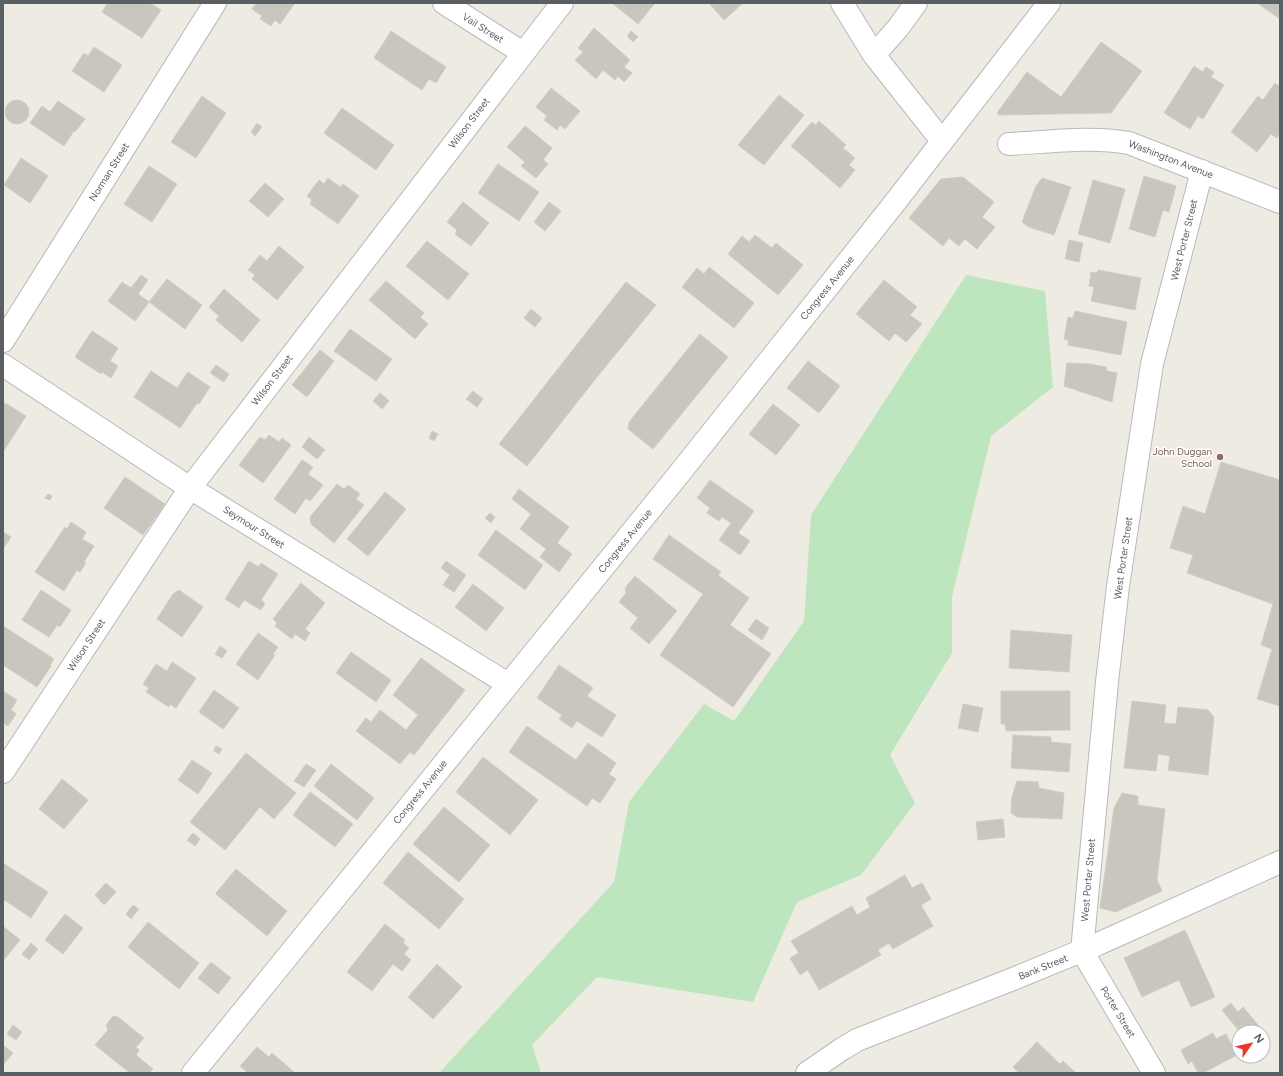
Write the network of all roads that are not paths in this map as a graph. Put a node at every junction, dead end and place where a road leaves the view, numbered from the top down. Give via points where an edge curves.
1 (215, 3) edge
2 (444, 3) edge
3 (562, 3) edge
4 (842, 3) edge
5 (916, 3) edge
6 (1049, 3) edge
7 (523, 53) junction
8 (874, 55) junction
9 (942, 141) junction
10 (1009, 144) dead end
11 (1202, 171) junction
12 (1275, 194) edge
13 (3, 341) edge
14 (3, 365) edge
15 (190, 488) junction
16 (508, 684) junction
17 (3, 772) edge
18 (1280, 862) edge
19 (1082, 951) junction
20 (193, 1073) edge
21 (807, 1073) edge
22 (1154, 1073) edge

1 - 13 street, Norman Street
2 - 7 street, Vail Street
3 - 7 street, Wilson Street
4 - 8 street
5 - 8 street
6 - 9 street, Congress Avenue
7 - 15 street, Wilson Street
8 - 9 street
9 - 16 street, Congress Avenue via 684,468
10 - 11 street, Washington Avenue via 1113,140 1141,147
11 - 12 street, Washington Avenue
11 - 19 street, West Porter Street via 1152,364 1118,586
14 - 15 street, Seymour Street
15 - 16 street, Seymour Street
15 - 17 street, Wilson Street
16 - 20 street, Congress Avenue
18 - 19 street, Bank Street
19 - 21 street, Bank Street via 857,1040
19 - 22 street, Porter Street

